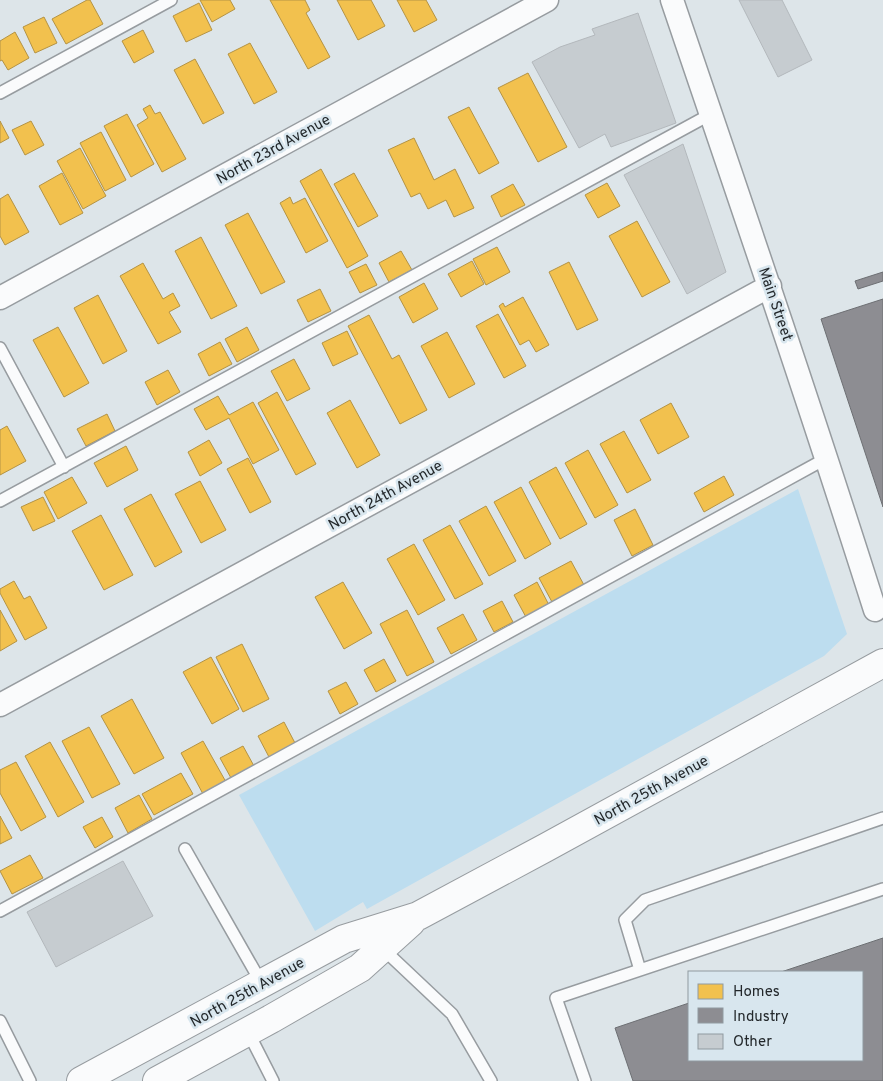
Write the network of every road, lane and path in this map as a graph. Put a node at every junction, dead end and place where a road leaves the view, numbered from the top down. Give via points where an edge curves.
1 (171, 0) edge
2 (547, 0) edge
3 (672, 0) edge
4 (0, 93) edge
5 (711, 114) junction
6 (770, 286) junction
7 (0, 298) edge
8 (0, 348) edge
9 (827, 458) junction
10 (64, 467) junction
11 (0, 501) edge
12 (874, 610) dead end
13 (883, 663) edge
14 (0, 705) edge
15 (883, 818) edge
16 (185, 849) dead end
17 (883, 889) edge
18 (0, 911) edge
19 (418, 916) junction
20 (382, 948) junction
21 (640, 970) junction
22 (262, 984) junction
23 (0, 1021) edge
24 (248, 1032) junction
25 (30, 1081) edge
26 (81, 1081) edge
27 (157, 1081) edge
28 (273, 1081) edge
29 (491, 1081) edge
30 (585, 1081) edge

1 - 4 lane
2 - 7 street, North 23rd Avenue
3 - 5 street, Main Street
5 - 6 street, Main Street
5 - 10 lane
6 - 9 street, Main Street
6 - 14 street, North 24th Avenue
8 - 10 lane
9 - 12 street, Main Street
9 - 18 lane
10 - 11 lane
13 - 19 main road, North 25th Avenue
15 - 21 lane via 645,900 625,920
16 - 22 lane
17 - 21 lane
19 - 20 main road, North 25th Avenue
19 - 22 main road, North 25th Avenue via 344,939
20 - 24 main road, North 25th Avenue via 360,968
20 - 29 lane via 452,1014
21 - 30 lane via 556,998
22 - 26 main road, North 25th Avenue
23 - 25 lane
24 - 27 main road, North 25th Avenue
24 - 28 lane

